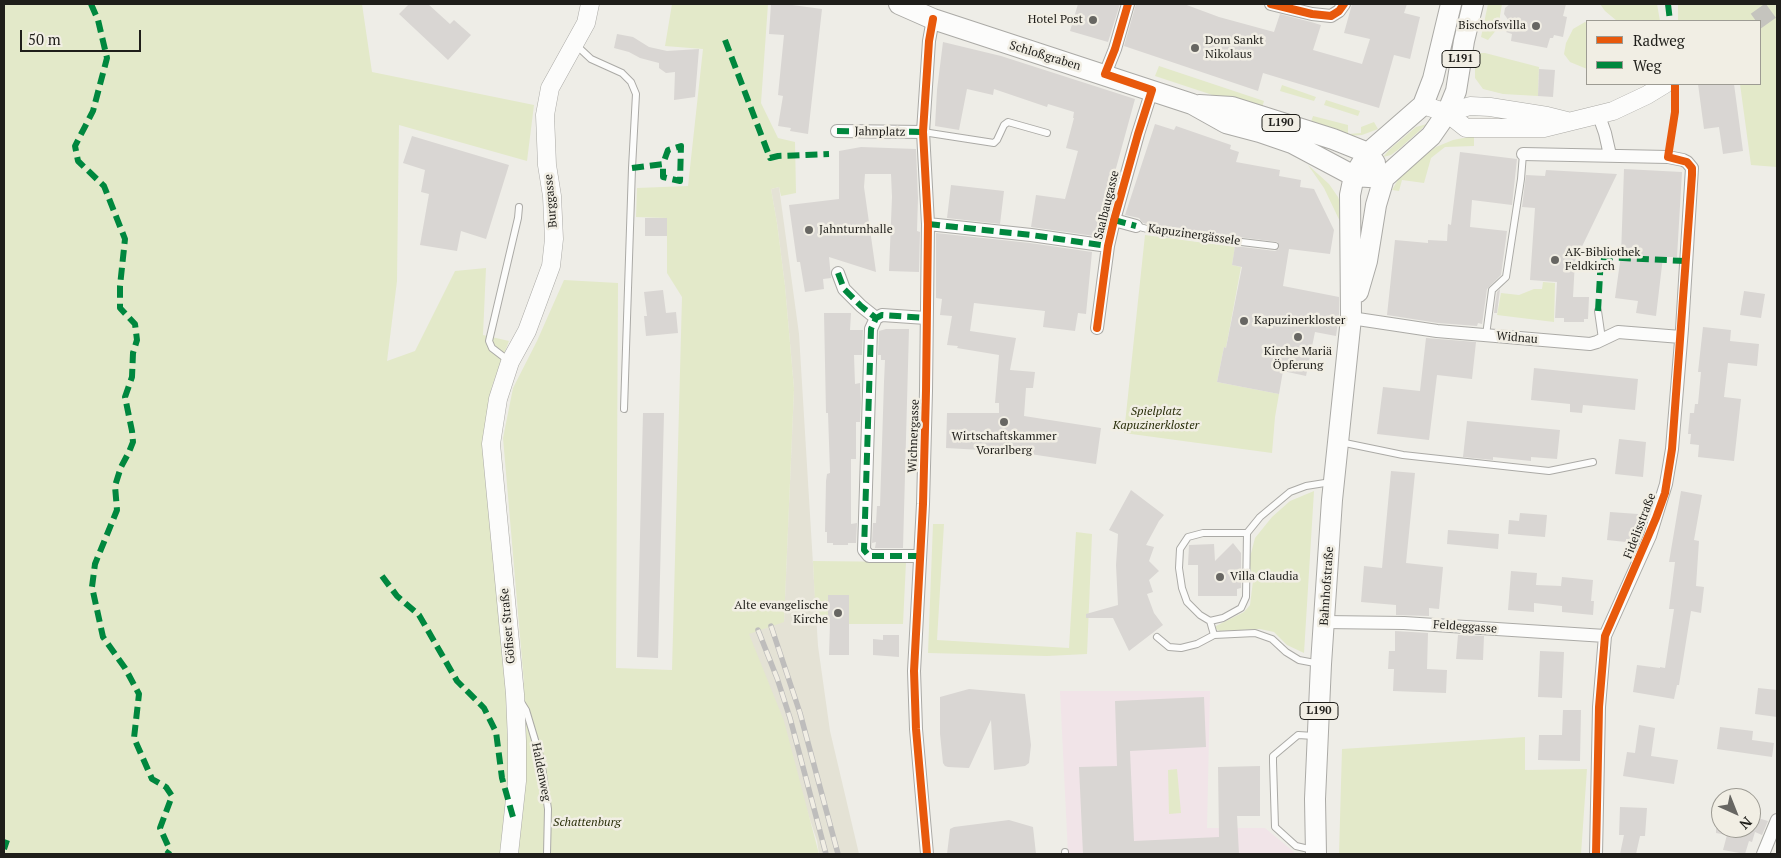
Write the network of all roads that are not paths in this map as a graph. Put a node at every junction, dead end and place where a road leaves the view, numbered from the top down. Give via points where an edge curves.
1 (590, 4) edge
2 (899, 4) edge
3 (1128, 4) edge
4 (1271, 4) edge
5 (1344, 4) edge
6 (1451, 4) edge
7 (1473, 4) edge
8 (933, 19) junction
9 (575, 44) junction
10 (1106, 74) junction
11 (1664, 85) edge
12 (1152, 90) junction
13 (1192, 104) junction
14 (1423, 105) junction
15 (1447, 114) junction
16 (1599, 116) junction
17 (837, 132) dead end
18 (923, 132) junction
19 (1048, 133) dead end
20 (1368, 152) junction
21 (1523, 154) joint
22 (1610, 155) junction
23 (1354, 176) junction
24 (1384, 178) junction
25 (519, 207) dead end
26 (1114, 220) junction
27 (928, 224) junction
28 (1136, 226) joint
29 (1108, 246) junction
30 (1275, 246) dead end
31 (838, 273) dead end
32 (1598, 311) dead end
33 (876, 318) junction
34 (926, 318) junction
35 (1351, 318) junction
36 (1097, 328) dead end
37 (1486, 335) junction
38 (1681, 337) junction
39 (1602, 339) junction
40 (510, 362) junction
41 (498, 399) joint
42 (624, 408) dead end
43 (1338, 442) junction
44 (1592, 462) dead end
45 (1334, 481) junction
46 (1247, 533) junction
47 (920, 556) junction
48 (1210, 621) junction
49 (1324, 622) junction
50 (1214, 635) junction
51 (1605, 636) junction
52 (1157, 637) dead end
53 (1321, 664) junction
54 (515, 694) junction
55 (1318, 736) junction
56 (1777, 820) edge
57 (1316, 852) edge
58 (510, 854) edge
59 (548, 854) edge
60 (927, 854) edge
61 (1596, 854) edge
62 (1762, 854) edge

1 - 9 main road, Burggasse via 586,23
2 - 8 main road, Schloßgraben / L190
3 - 10 street
4 - 5 street via 1331,16
6 - 14 main road, L191 via 1433,79
7 - 15 main road, L191 via 1456,91
8 - 10 main road, Schloßgraben / L190
8 - 18 street, Wichnergasse
9 - 40 main road, Burggasse via 550,88 544,114 554,239 551,266 527,331
9 - 42 lane via 591,59 622,73 636,94
10 - 12 main road, Schloßgraben / L190
11 - 16 main road via 1647,96
12 - 13 main road, Schloßgraben / L190
12 - 26 street, Saalbaugasse
13 - 20 main road, Schloßgraben / L190 via 1232,106
13 - 23 main road, Schloßgraben / L190 via 1226,123 1292,143
14 - 15 main road
14 - 20 main road, L191
15 - 16 main road via 1466,128 1477,129 1544,128
15 - 24 main road, L191 via 1431,136
16 - 22 street
17 - 18 street, Jahnplatz
18 - 19 lane via 994,143 1008,122
18 - 27 street, Wichnergasse
20 - 23 main road, L191
20 - 24 main road
21 - 22 street
21 - 37 lane via 1506,277 1492,290
22 - 38 street, Fidelisstraße via 1668,157 1683,160 1692,168
23 - 24 main road, Schloßgraben / L190
23 - 35 main road, Bahnhofstraße / L190 via 1350,195
24 - 35 main road, Bahnhofstraße / L190
25 - 40 lane via 489,342
26 - 28 street, Kapuzinergässele
26 - 29 street, Saalbaugasse
27 - 29 street, Saalbaugasse
27 - 34 street, Wichnergasse
28 - 30 lane, Kapuzinergässele via 1158,232
29 - 36 street, Saalbaugasse
31 - 33 street via 844,289
32 - 39 lane
33 - 34 street
33 - 47 street via 871,329 864,550 869,556
34 - 47 street, Wichnergasse
35 - 37 street, Widnau
35 - 43 main road, Bahnhofstraße / L190
37 - 39 street, Widnau via 1590,344
38 - 39 street, Widnau via 1618,332
38 - 51 street, Fidelisstraße via 1666,484 1650,536
40 - 41 main road, Burggasse
41 - 54 main road, Göfiser Straße via 491,444
43 - 44 lane via 1403,455 1549,471
43 - 45 main road, Bahnhofstraße / L190
45 - 46 lane via 1290,492 1260,517
45 - 49 main road, Bahnhofstraße / L190
46 - 48 lane via 1246,598 1241,608
46 - 48 lane via 1203,533 1188,537 1180,549 1179,568 1187,602
47 - 60 street, Wichnergasse via 914,670
48 - 50 lane
49 - 51 street, Feldeggasse via 1404,623
49 - 53 main road, Bahnhofstraße / L190
50 - 52 lane via 1181,648 1169,647
50 - 53 lane via 1255,633 1272,639 1299,660
51 - 61 street, Fidelisstraße via 1599,708
53 - 55 main road, Bahnhofstraße / L190
54 - 58 main road, Göfiser Straße via 517,781
54 - 59 lane, Haldenweg via 526,710 541,760 548,808
55 - 57 main road, Bahnhofstraße / L190
55 - 57 lane via 1298,735 1273,756 1275,827 1296,846
56 - 62 street

